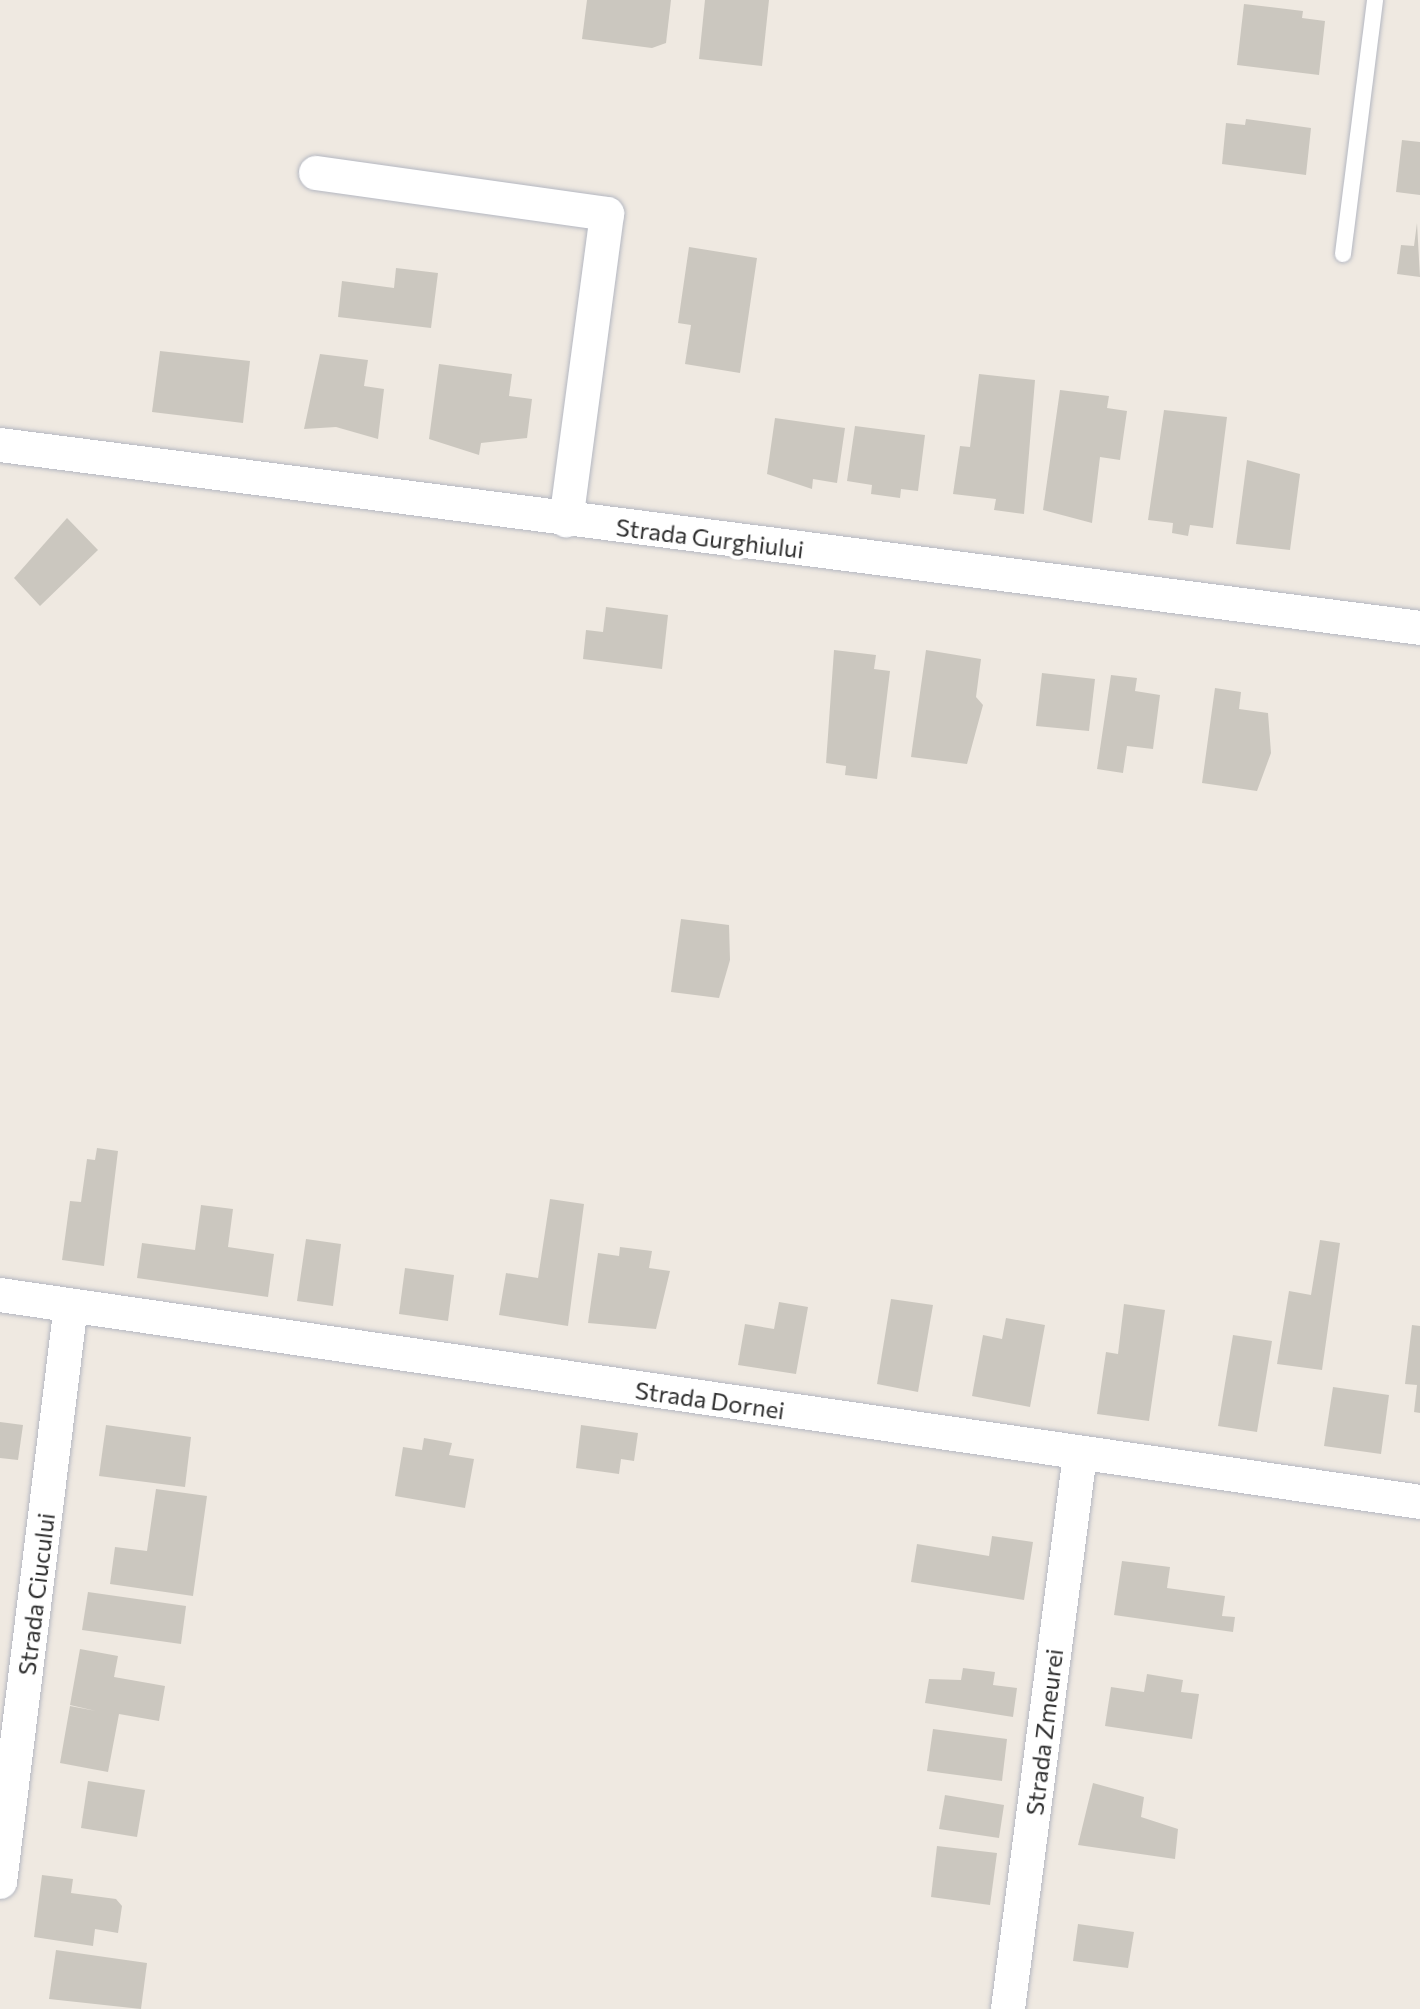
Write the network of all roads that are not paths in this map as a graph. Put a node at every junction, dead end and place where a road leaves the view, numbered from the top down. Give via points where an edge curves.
1 (1375, 0) edge
2 (316, 173) dead end
3 (1343, 254) dead end
4 (0, 445) edge
5 (566, 520) junction
6 (1420, 628) edge
7 (0, 1295) edge
8 (71, 1305) junction
9 (1080, 1455) junction
10 (1420, 1502) edge
11 (0, 1882) edge
12 (1008, 2009) edge

1 - 3 lane
2 - 5 street via 607,214
4 - 5 street, Strada Gurghiului
5 - 6 street, Strada Gurghiului
7 - 8 street, Strada Dornei
8 - 9 street, Strada Dornei
8 - 11 street, Strada Ciucului
9 - 10 street, Strada Dornei
9 - 12 street, Strada Zmeurei

